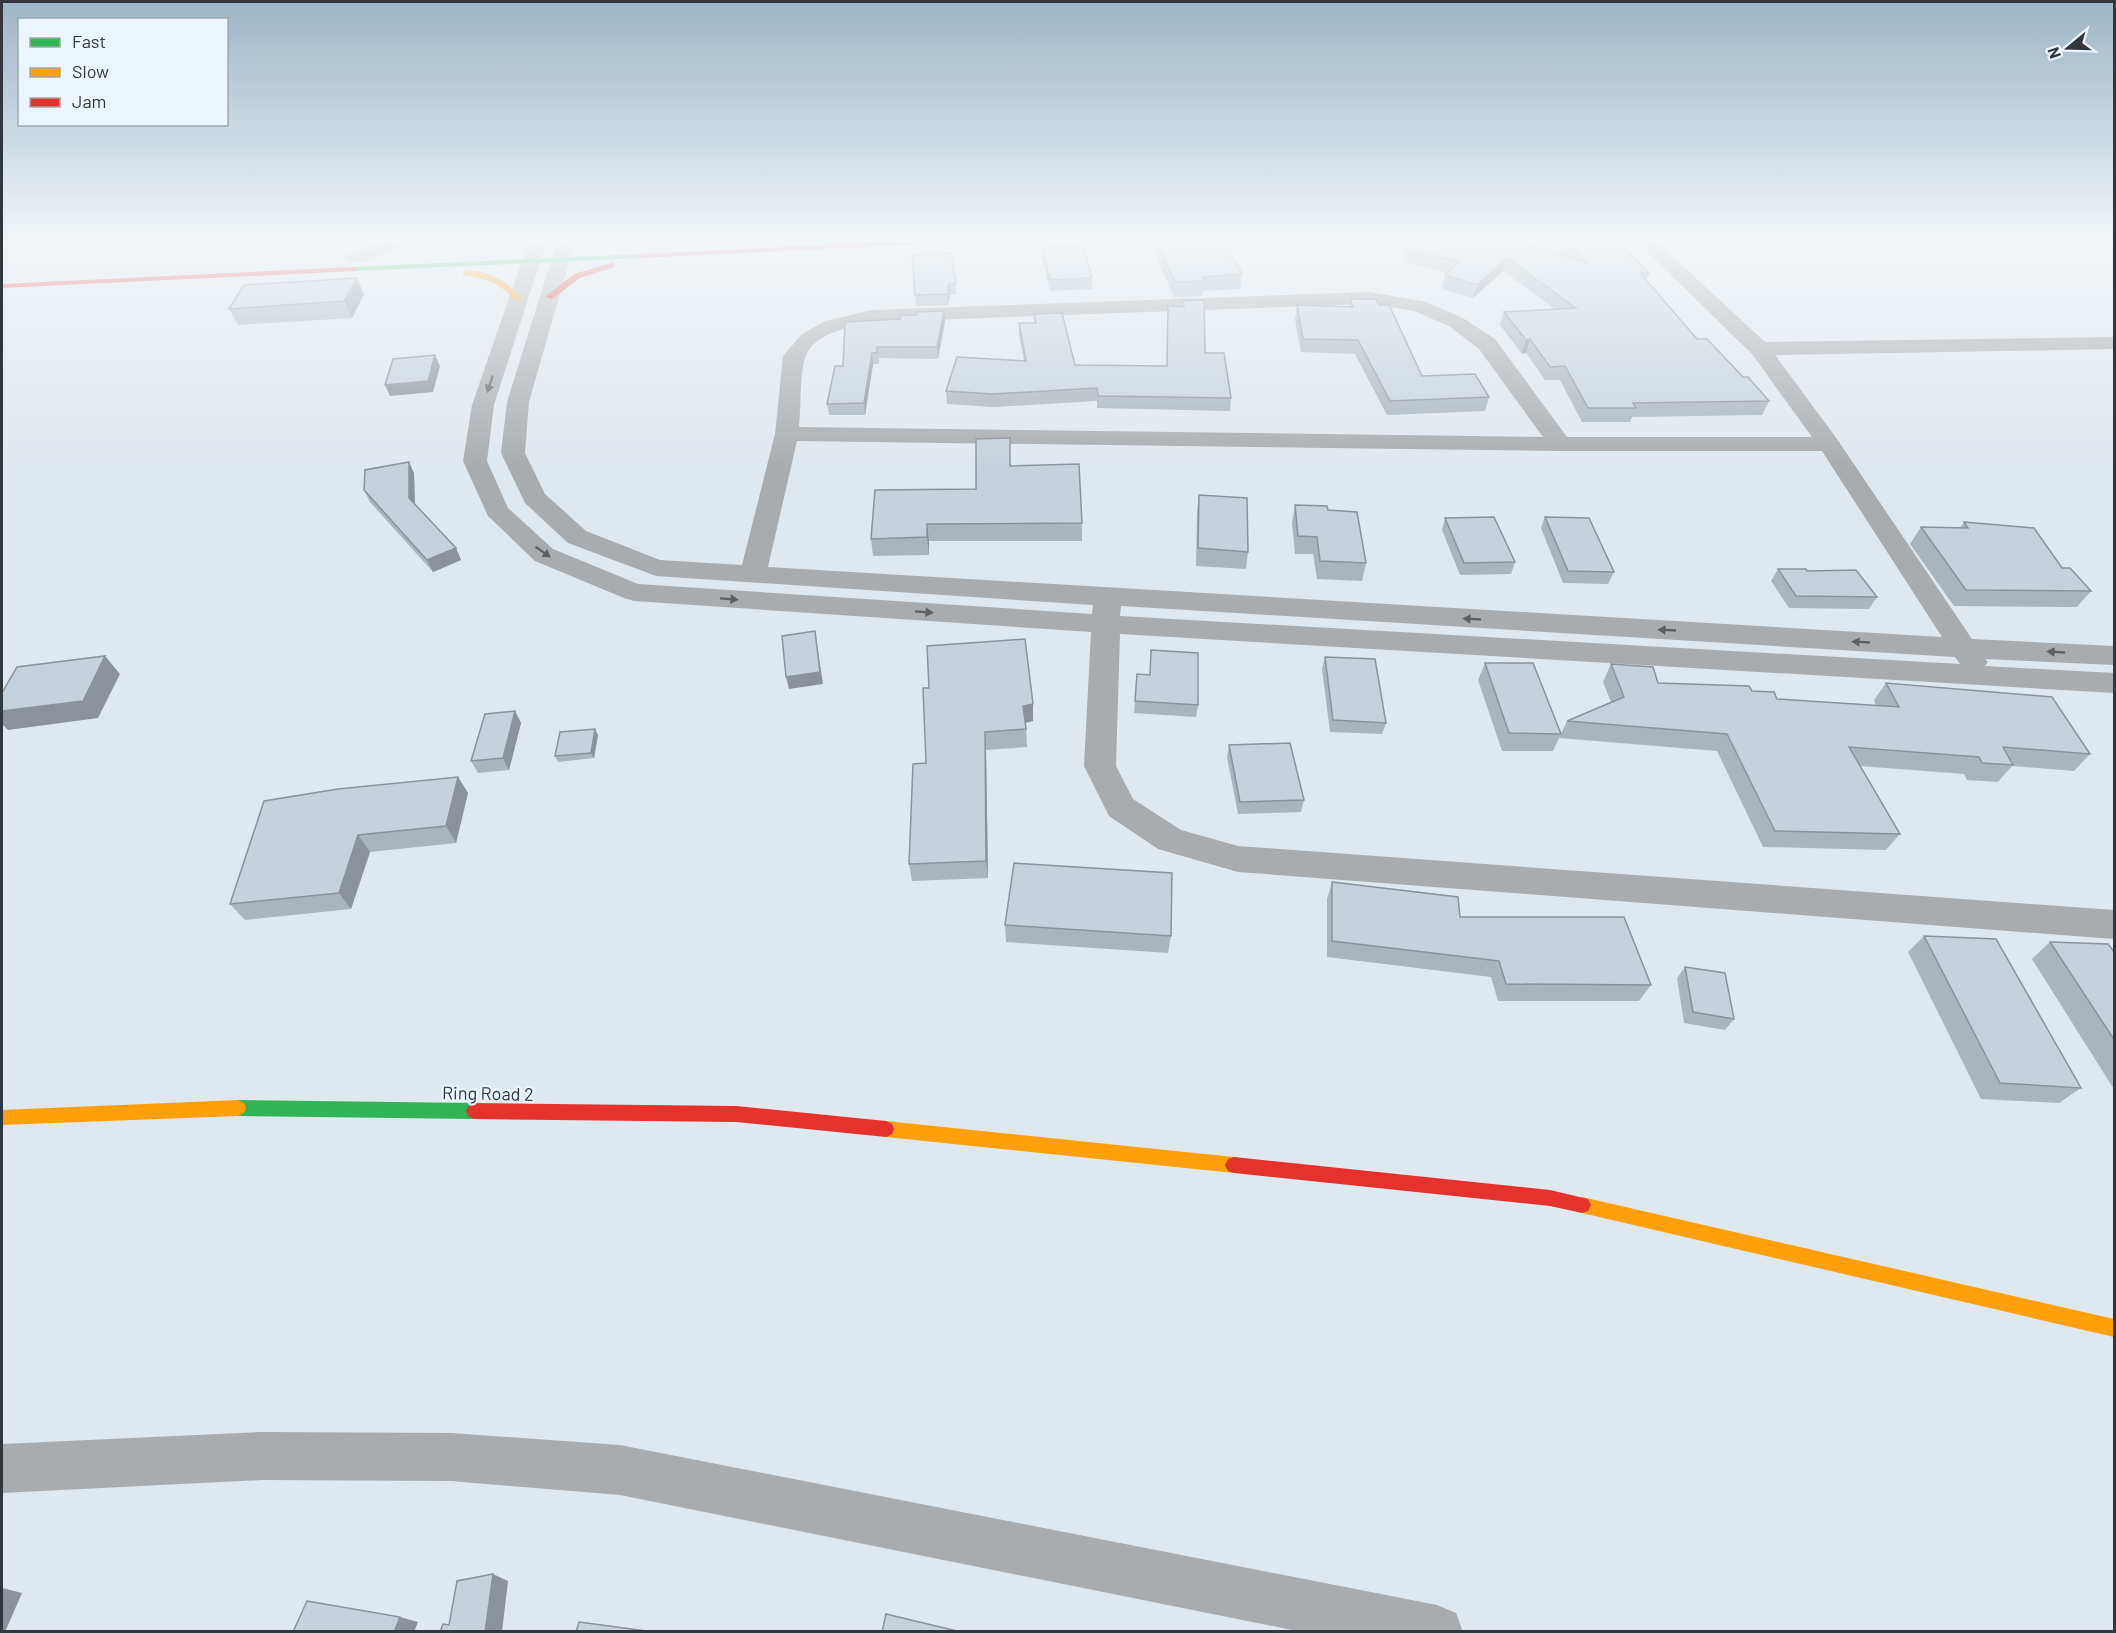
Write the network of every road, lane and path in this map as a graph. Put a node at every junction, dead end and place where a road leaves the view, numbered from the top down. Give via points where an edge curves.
1 (512, 316) edge
2 (543, 316) edge
3 (871, 316) edge
4 (1443, 316) edge
5 (1725, 316) edge
6 (2115, 343) edge
7 (1760, 349) junction
8 (787, 434) junction
9 (1560, 444) junction
10 (1829, 444) junction
11 (753, 575) junction
12 (1106, 610) junction
13 (1964, 648) junction
14 (2115, 655) edge
15 (1982, 676) junction
16 (2115, 683) edge
17 (2115, 925) edge
18 (2, 1118) edge
19 (2115, 1328) edge
20 (2, 1469) edge
21 (1437, 1632) edge

1 -> 12 street via 483,405 475,460 497,511 544,555 634,592
2 - 11 street via 518,402 513,453 534,498 577,537 656,568
3 - 8 street via 832,325 809,338 794,356
4 - 9 street via 1487,344
5 - 7 street
6 - 7 street
7 - 10 street
8 - 9 street
8 - 11 street
9 - 10 street
10 - 13 street
11 - 12 street
13 -> 12 street
12 - 15 street
12 - 17 street via 1100,766 1121,807 1170,840 1238,859
14 -> 13 street
13 - 15 street
15 - 16 street
18 - 19 street, Ring Road 2 via 216,1108 736,1114 1550,1198
20 - 21 street via 286,1456 451,1457 620,1470

